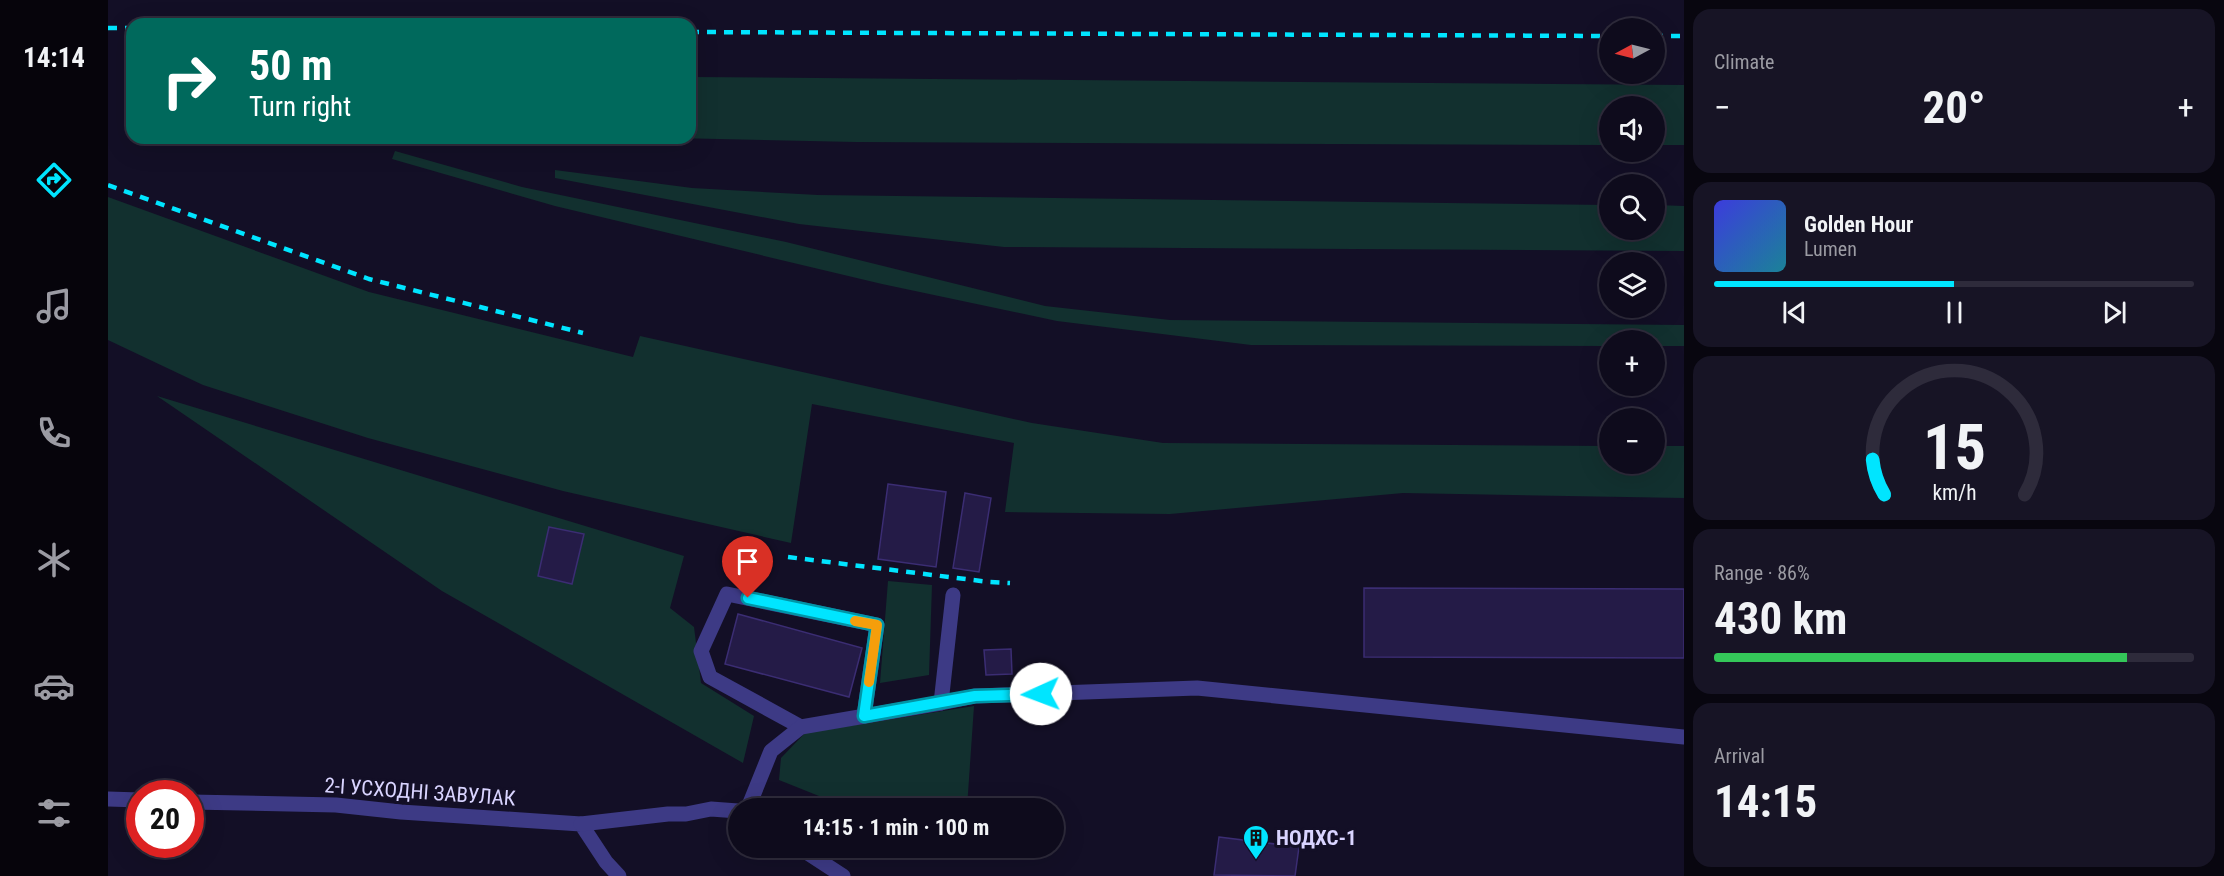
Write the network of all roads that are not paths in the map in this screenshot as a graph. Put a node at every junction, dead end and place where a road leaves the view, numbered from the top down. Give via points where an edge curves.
1 (953, 595) dead end
2 (941, 703) junction
3 (864, 716) junction
4 (801, 727) junction
5 (1684, 737) edge
6 (752, 798) edge
7 (108, 800) edge
8 (126, 800) edge
9 (204, 802) edge
10 (728, 810) edge
11 (581, 824) junction
12 (815, 858) edge
13 (619, 876) edge
14 (843, 876) edge

1 - 2 street
2 - 3 street
2 - 5 street via 975,696 1197,688
3 - 4 street
3 - 4 street via 877,625 727,594 701,651 710,677
4 - 6 street via 771,751
7 - 8 street
9 - 11 street, 2-І УСХОДНІ ЗАВУЛАК via 336,805
10 - 11 street, 2-І УСХОДНІ ЗАВУЛАК
11 - 13 street
12 - 14 street

